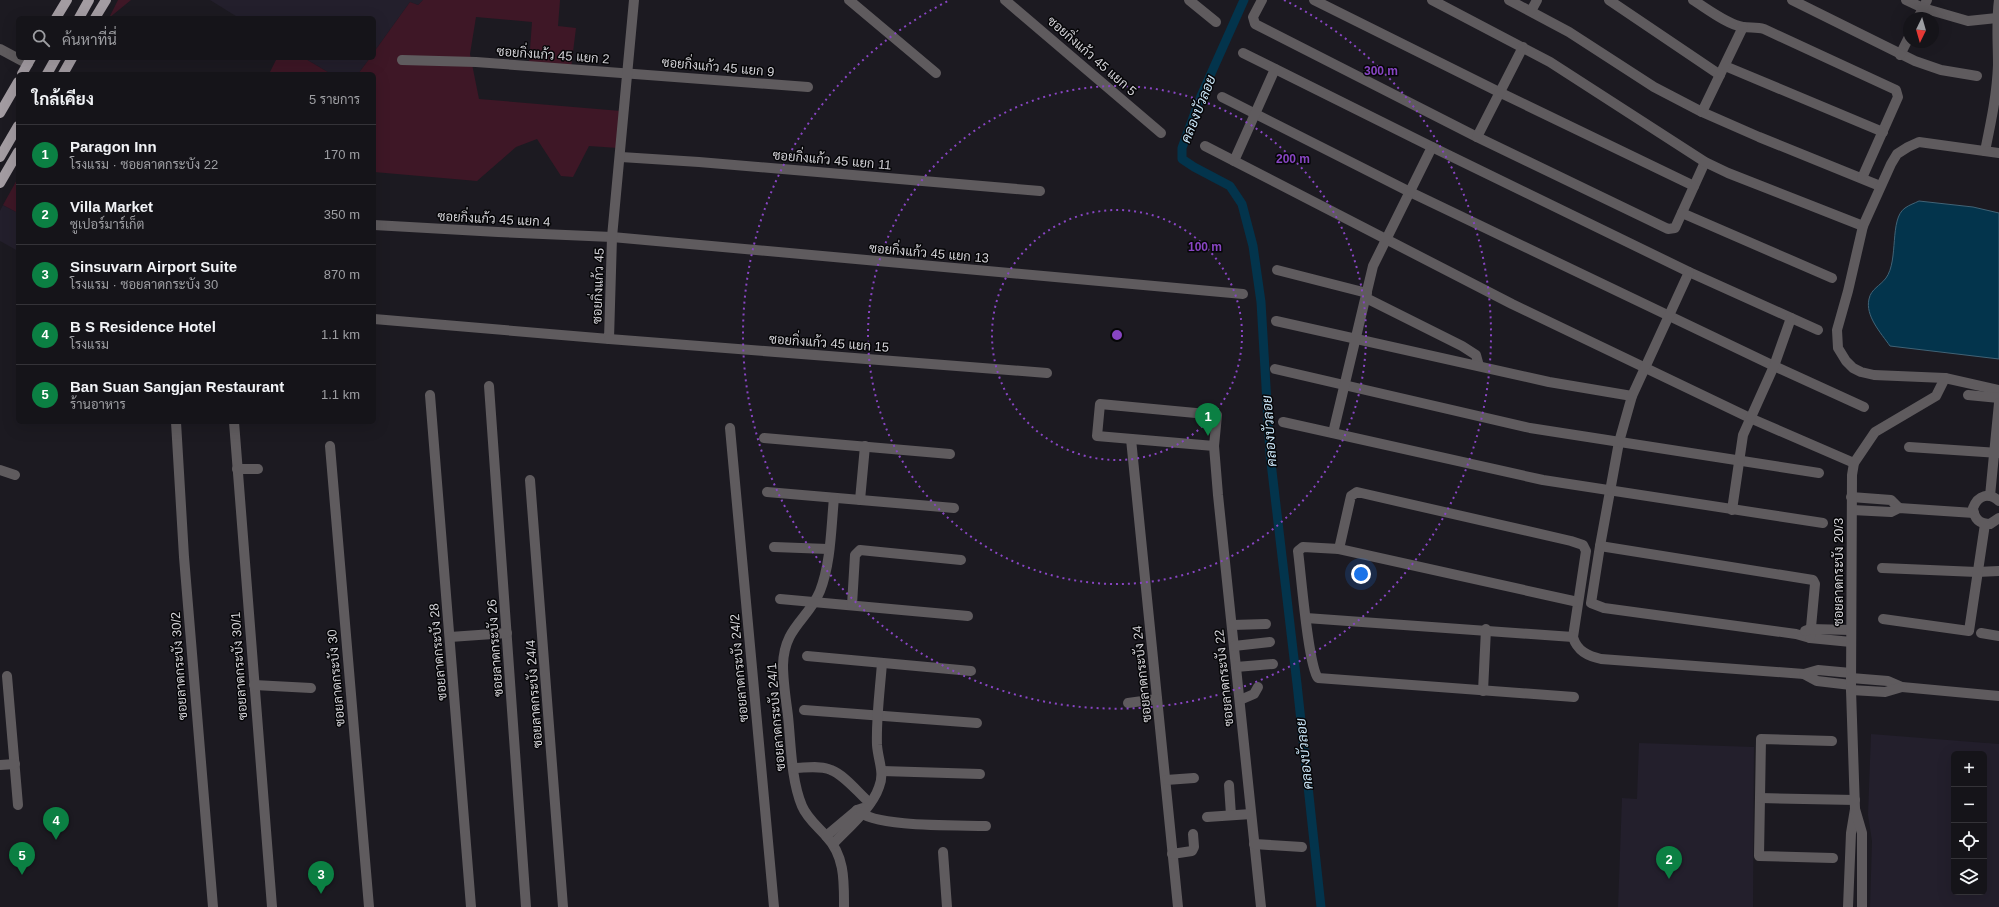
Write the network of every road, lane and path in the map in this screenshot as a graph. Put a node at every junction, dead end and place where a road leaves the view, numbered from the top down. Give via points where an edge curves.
1 (67, 0) edge
2 (89, 0) edge
3 (106, 0) edge
4 (634, 0) edge
5 (849, 0) edge
6 (1005, 0) edge
7 (1189, 0) edge
8 (1262, 0) edge
9 (1314, 0) edge
10 (1432, 0) edge
11 (1509, 0) edge
12 (1537, 0) edge
13 (1609, 0) edge
14 (1694, 0) edge
15 (1792, 0) edge
16 (1906, 0) edge
17 (1999, 0) edge
18 (1809, 4) edge
19 (1925, 4) edge
20 (1531, 11) junction
21 (57, 16) edge
22 (80, 16) edge
23 (96, 16) edge
24 (1997, 18) junction
25 (1216, 22) dead end
26 (1743, 27) junction
27 (1523, 47) junction
28 (1904, 48) edge
29 (0, 49) edge
30 (1244, 53) dead end
31 (16, 55) edge
32 (1900, 55) junction
33 (55, 60) edge
34 (71, 60) edge
35 (402, 60) dead end
36 (30, 61) edge
37 (1998, 64) edge
38 (1275, 69) junction
39 (1723, 70) junction
40 (23, 72) edge
41 (48, 72) edge
42 (64, 72) edge
43 (627, 73) junction
44 (936, 74) dead end
45 (1977, 76) dead end
46 (1998, 80) edge
47 (16, 85) edge
48 (808, 87) dead end
49 (1501, 93) junction
50 (1222, 97) dead end
51 (1702, 112) junction
52 (0, 113) edge
53 (1254, 114) junction
54 (16, 129) edge
55 (1883, 132) junction
56 (1161, 133) dead end
57 (1477, 137) junction
58 (1205, 146) dead end
59 (1432, 147) junction
60 (1985, 151) junction
61 (1999, 153) edge
62 (16, 155) edge
63 (0, 157) edge
64 (621, 157) junction
65 (1234, 161) junction
66 (1705, 162) junction
67 (1862, 178) junction
68 (0, 183) edge
69 (1694, 186) junction
70 (1880, 186) junction
71 (1040, 190) dead end
72 (1410, 192) junction
73 (1682, 213) junction
74 (376, 225) edge
75 (1863, 226) junction
76 (612, 237) junction
77 (1386, 240) junction
78 (1277, 270) dead end
79 (1689, 272) junction
80 (1832, 278) dead end
81 (1243, 294) dead end
82 (1366, 296) junction
83 (1668, 315) junction
84 (1791, 318) junction
85 (376, 319) edge
86 (1276, 321) dead end
87 (1818, 330) dead end
88 (609, 339) junction
89 (1356, 340) junction
90 (1479, 366) junction
91 (1774, 366) junction
92 (1644, 368) junction
93 (1275, 369) dead end
94 (1047, 373) dead end
95 (1945, 378) junction
96 (489, 386) dead end
97 (1345, 386) junction
98 (1999, 390) edge
99 (430, 395) dead end
100 (1968, 395) dead end
101 (1632, 396) junction
102 (1999, 398) edge
103 (1999, 403) edge
104 (1864, 407) dead end
105 (1750, 418) junction
106 (1283, 422) dead end
107 (176, 424) edge
108 (234, 424) edge
109 (730, 428) dead end
110 (1334, 433) junction
111 (764, 438) dead end
112 (1131, 439) junction
113 (1619, 442) junction
114 (330, 446) dead end
115 (865, 446) junction
116 (1214, 446) junction
117 (1909, 447) dead end
118 (1997, 453) edge
119 (950, 454) dead end
120 (1739, 462) junction
121 (1854, 463) junction
122 (237, 469) junction
123 (258, 469) dead end
124 (0, 470) edge
125 (1819, 474) dead end
126 (14, 475) dead end
127 (530, 480) dead end
128 (1610, 491) junction
129 (767, 492) dead end
130 (1990, 496) junction
131 (1851, 497) junction
132 (834, 498) junction
133 (860, 500) junction
134 (1999, 501) edge
135 (954, 508) dead end
136 (1899, 508) junction
137 (1732, 510) junction
138 (1852, 510) junction
139 (1974, 513) junction
140 (1999, 518) edge
141 (1823, 523) dead end
142 (1985, 524) junction
143 (1600, 546) junction
144 (774, 547) dead end
145 (828, 550) junction
146 (1339, 550) junction
147 (960, 560) dead end
148 (1882, 568) dead end
149 (1999, 571) edge
150 (1977, 572) junction
151 (780, 599) dead end
152 (814, 602) junction
153 (1578, 602) junction
154 (852, 606) junction
155 (968, 616) dead end
156 (1306, 618) junction
157 (1884, 619) dead end
158 (1266, 624) dead end
159 (1232, 625) junction
160 (1486, 629) junction
161 (1851, 630) junction
162 (507, 633) junction
163 (1980, 633) dead end
164 (1810, 634) junction
165 (1999, 636) edge
166 (450, 637) junction
167 (1573, 637) junction
168 (1270, 642) dead end
169 (1851, 642) junction
170 (1234, 646) junction
171 (807, 656) dead end
172 (882, 662) junction
173 (1273, 664) dead end
174 (1236, 667) junction
175 (971, 671) dead end
176 (7, 676) dead end
177 (1851, 681) junction
178 (254, 686) junction
179 (1258, 687) dead end
180 (311, 688) dead end
181 (4, 691) edge
182 (1483, 691) junction
183 (1999, 696) edge
184 (1574, 697) dead end
185 (1157, 699) junction
186 (1240, 700) junction
187 (1128, 703) dead end
188 (804, 710) dead end
189 (878, 716) junction
190 (977, 723) dead end
191 (1832, 741) dead end
192 (15, 764) junction
193 (0, 766) edge
194 (794, 768) junction
195 (882, 771) junction
196 (980, 774) dead end
197 (1194, 778) dead end
198 (1166, 780) junction
199 (1228, 785) dead end
200 (1760, 798) junction
201 (18, 805) dead end
202 (1855, 805) junction
203 (864, 809) junction
204 (1251, 814) junction
205 (1231, 815) junction
206 (1207, 817) dead end
207 (986, 826) dead end
208 (1193, 834) dead end
209 (826, 836) junction
210 (833, 844) junction
211 (1254, 844) junction
212 (1302, 847) dead end
213 (943, 852) dead end
214 (1172, 854) junction
215 (1833, 858) dead end
216 (1849, 876) junction
217 (1863, 877) junction
218 (213, 907) edge
219 (272, 907) edge
220 (369, 907) edge
221 (472, 907) edge
222 (526, 907) edge
223 (563, 907) edge
224 (774, 907) edge
225 (844, 907) edge
226 (947, 907) edge
227 (1178, 907) edge
228 (1261, 907) edge
229 (1848, 907) edge
230 (1862, 907) edge

1 - 21 main road
2 - 22 main road
3 - 23 main road
4 - 43 street, ซอยกิ่งแก้ว 45
5 - 44 street
6 - 56 street, ซอยกิ่งแก้ว 45 แยก 5
7 - 25 street
8 - 57 street via 1254,17 1255,24
9 - 49 street
10 - 27 street
11 - 20 street
12 - 20 street
13 - 39 street
14 - 26 street
15 - 18 street
16 - 19 street
17 - 24 street
18 - 32 street
19 - 24 street via 1968,22
20 - 51 street via 1654,87
24 - 37 street
26 - 39 street
26 - 55 street via 1755,26 1764,29 1894,88 1898,97
27 - 49 street
27 - 66 street via 1625,109
28 - 32 street
29 - 31 street
30 - 38 street
32 - 45 street via 1941,70
33 - 41 main road
34 - 42 main road
35 - 43 street, ซอยกิ่งแก้ว 45 แยก 2 via 476,62
36 - 40 main road
37 - 46 street
38 - 53 street
38 - 59 street
39 - 51 street
39 - 55 street
43 - 48 street, ซอยกิ่งแก้ว 45 แยก 9
43 - 64 street, ซอยกิ่งแก้ว 45
46 - 60 street
47 - 52 main road
49 - 57 street
49 - 69 street
50 - 53 street
51 - 67 street
53 - 65 street
53 - 72 street
54 - 63 main road
55 - 67 street
57 - 73 street via 1668,229 1675,228
58 - 65 street
59 - 72 street
59 - 79 street
60 - 61 street
60 - 70 street via 1919,142 1897,154
62 - 68 main road
64 - 71 street, ซอยกิ่งแก้ว 45 แยก 11
64 - 76 street, ซอยกิ่งแก้ว 45
65 - 77 street
66 - 69 street
66 - 75 street
67 - 70 street
69 - 73 street
70 - 75 street
72 - 77 street
72 - 83 street
73 - 80 street
74 - 76 street, ซอยกิ่งแก้ว 45 แยก 4
75 - 95 street via 1837,330 1836,342 1841,354 1852,368 1874,375
76 - 81 street, ซอยกิ่งแก้ว 45 แยก 13
76 - 88 street, ซอยกิ่งแก้ว 45
77 - 82 street via 1373,266
77 - 92 street
78 - 82 street
79 - 83 street
79 - 84 street
82 - 89 street
82 - 90 street via 1462,346 1476,355
83 - 91 street
83 - 92 street
84 - 87 street
84 - 91 street
85 - 88 street, ซอยกิ่งแก้ว 45
86 - 89 street
88 - 94 street, ซอยกิ่งแก้ว 45 แยก 15
89 - 90 street
89 - 97 street
90 - 101 street via 1570,386
91 - 104 street
91 - 105 street
92 - 101 street
92 - 105 street
93 - 97 street
95 - 98 street
95 - 121 street, ซอยลาดกระบัง 20/3 via 1936,396 1875,432
96 - 162 street, ซอยลาดกระบัง 26
97 - 110 street
97 - 113 street via 1530,428
99 - 166 street, ซอยลาดกระบัง 28
100 - 102 street
101 - 113 street
103 - 118 street
105 - 120 street via 1743,435
105 - 121 street
106 - 110 street
107 - 218 street, ซอยลาดกระบัง 30/2 via 184,557
108 - 122 street, ซอยลาดกระบัง 30/1
109 - 224 street, ซอยลาดกระบัง 24/2
110 - 128 street via 1543,480
111 - 115 street
112 - 116 street
112 - 116 street, ซอยลาดกระบัง 22 via 1098,436 1100,404 1217,415
112 - 185 street, ซอยลาดกระบัง 24
113 - 120 street
113 - 128 street
114 - 220 street, ซอยลาดกระบัง 30
115 - 119 street
115 - 133 street
116 - 159 street, ซอยลาดกระบัง 22
117 - 118 street
118 - 130 street
120 - 125 street
120 - 137 street
121 - 131 street, ซอยลาดกระบัง 20/3
122 - 123 street
122 - 178 street, ซอยลาดกระบัง 30/1
124 - 126 street
127 - 223 street, ซอยลาดกระบัง 24/4
128 - 137 street
128 - 143 street
129 - 132 street
130 - 134 street
130 - 139 street via 1979,498 1975,502
131 - 136 street via 1891,500
131 - 138 street, ซอยลาดกระบัง 20/3
132 - 133 street
132 - 145 street, ซอยลาดกระบัง 24/1
133 - 135 street
136 - 138 street via 1890,512
136 - 139 street
137 - 141 street
138 - 161 street, ซอยลาดกระบัง 20/3
139 - 142 street via 1978,520
140 - 142 street via 1994,523
142 - 150 street
143 - 164 street via 1813,580 1815,588
143 - 164 street via 1591,600 1595,606
144 - 145 street
145 - 152 street, ซอยลาดกระบัง 24/1 via 823,581
146 - 153 street
146 - 153 street via 1351,496 1357,492 1583,545 1586,551
146 - 156 street via 1303,547 1299,549
147 - 154 street via 860,550 855,555
148 - 150 street
149 - 150 street
150 - 157 street via 1969,631
151 - 152 street
152 - 154 street
152 - 194 street, ซอยลาดกระบัง 24/1 via 798,621 785,646 783,666
153 - 167 street
154 - 155 street
156 - 160 street
156 - 182 street via 1314,669 1318,678
158 - 159 street
159 - 170 street, ซอยลาดกระบัง 22
160 - 167 street
160 - 182 street
161 - 164 street
161 - 169 street, ซอยลาดกระบัง 20/3
162 - 166 street
162 - 222 street, ซอยลาดกระบัง 26
163 - 165 street
164 - 169 street
166 - 221 street, ซอยลาดกระบัง 28
167 - 177 street via 1579,649 1585,654 1601,659 1804,674 1818,670
168 - 170 street
169 - 177 street, ซอยลาดกระบัง 20/3
170 - 174 street, ซอยลาดกระบัง 22
171 - 172 street
172 - 175 street
172 - 189 street
173 - 174 street
174 - 186 street, ซอยลาดกระบัง 22
176 - 181 street
177 - 183 street via 1888,681 1902,687
177 - 202 street, ซอยลาดกระบัง 20/3
178 - 180 street
178 - 219 street, ซอยลาดกระบัง 30/1
179 - 186 street via 1252,696
181 - 192 street
182 - 184 street
185 - 187 street
185 - 198 street, ซอยลาดกระบัง 24
186 - 204 street, ซอยลาดกระบัง 22
188 - 189 street
189 - 190 street
189 - 195 street via 877,746
191 - 200 street via 1761,739
192 - 193 street
192 - 201 street
194 - 203 street via 831,770 844,779
194 - 209 street, ซอยลาดกระบัง 24/1 via 800,804
195 - 196 street
195 - 203 street via 879,788
197 - 198 street
198 - 214 street, ซอยลาดกระบัง 24
199 - 205 street
200 - 202 street
200 - 215 street via 1759,856
202 - 216 street, ซอยลาดกระบัง 20/3
202 - 217 street, ซอยลาดกระบัง 20/3 via 1862,833
203 - 207 street via 885,821
203 - 209 street
203 - 210 street
204 - 205 street
204 - 211 street, ซอยลาดกระบัง 22
205 - 206 street
208 - 214 street via 1192,851
209 - 210 street, ซอยลาดกระบัง 24/1
210 - 225 street, ซอยลาดกระบัง 24/1 via 842,864
211 - 212 street
211 - 228 street, ซอยลาดกระบัง 22
213 - 226 street
214 - 227 street, ซอยลาดกระบัง 24
216 - 217 street
216 - 229 street, ซอยลาดกระบัง 20/3
217 - 230 street, ซอยลาดกระบัง 20/3

